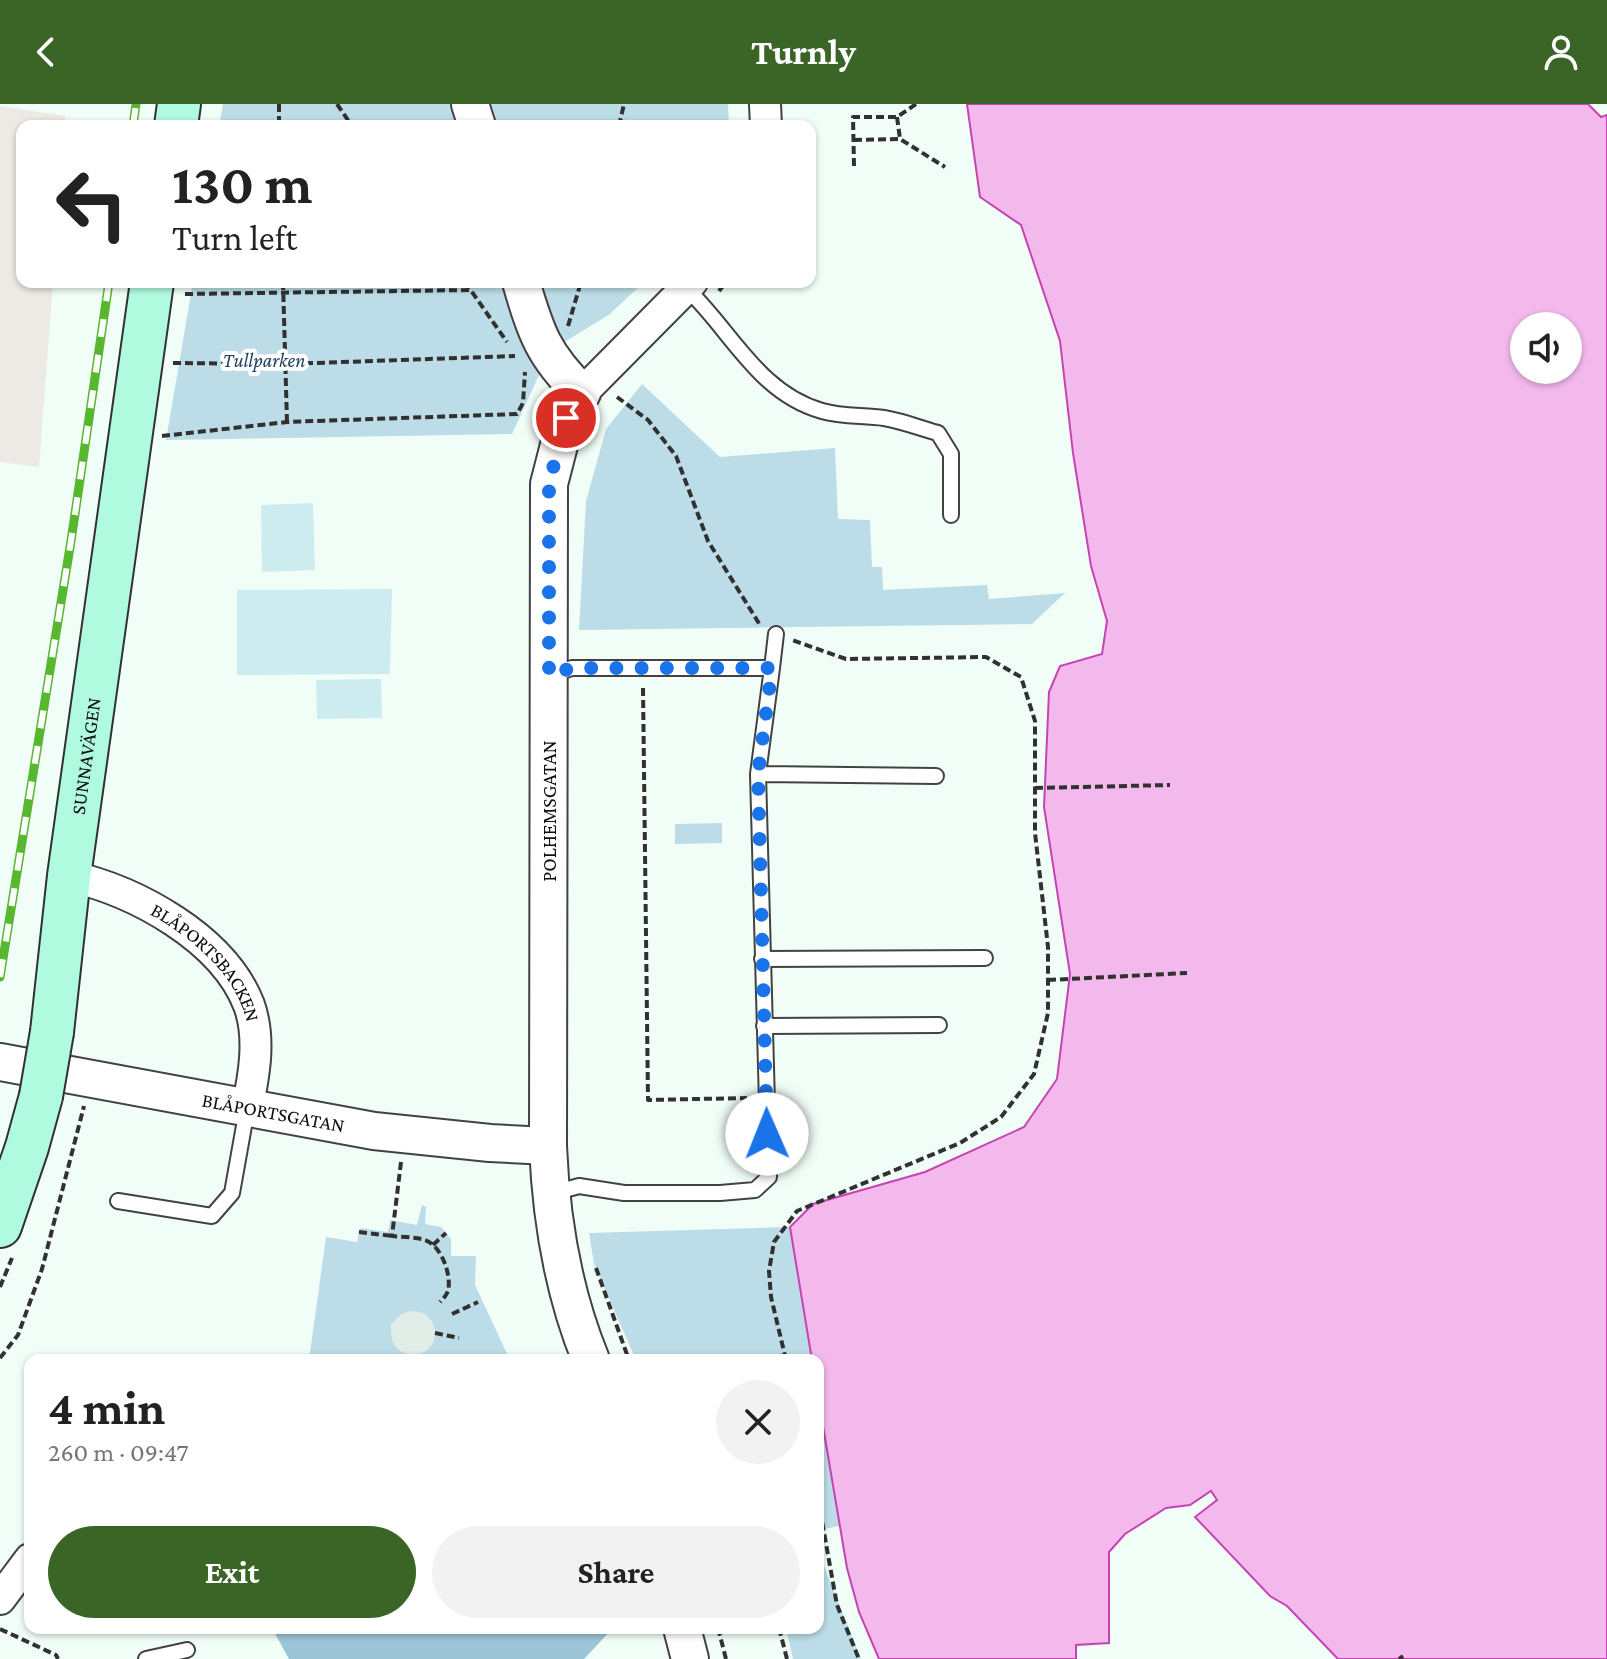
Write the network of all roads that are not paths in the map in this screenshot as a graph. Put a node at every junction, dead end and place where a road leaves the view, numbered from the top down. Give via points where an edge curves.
1 (168, 288) edge
2 (523, 288) edge
3 (694, 292) edge
4 (596, 399) junction
5 (951, 515) dead end
6 (770, 632) road end
7 (772, 668) junction
8 (549, 675) junction
9 (758, 774) junction
10 (936, 776) dead end
11 (69, 876) junction
12 (985, 958) dead end
13 (762, 959) junction
14 (939, 1025) dead end
15 (764, 1026) junction
16 (0, 1062) edge
17 (247, 1109) junction
18 (548, 1146) junction
19 (550, 1194) junction
20 (118, 1201) dead end
21 (0, 1226) edge
22 (589, 1354) edge
23 (24, 1567) edge
24 (0, 1599) edge
25 (684, 1634) edge
26 (187, 1650) dead end
27 (146, 1659) edge
28 (690, 1659) edge

1 - 11 main road, SUNNAVÄGEN
2 - 4 street via 535,331 558,369
3 - 4 street
3 - 5 lane via 748,362 805,404 938,433 951,454
4 - 8 street, POLHEMSGATAN via 566,418 549,484
6 - 7 lane
7 - 8 lane via 572,668
7 - 9 lane
8 - 18 street, POLHEMSGATAN
9 - 10 lane
9 - 13 lane
11 - 17 street, BLÅPORTSBACKEN via 102,884 161,914 209,946 234,976 249,1006 256,1038
11 - 21 main road, SUNNAVÄGEN, bridge via 41,1096
12 - 13 lane
13 - 15 lane
14 - 15 lane
15 - 19 lane via 769,1177 755,1190 624,1193 579,1186
16 - 17 street, BLÅPORTSGATAN
17 - 18 street, BLÅPORTSGATAN via 431,1138
17 - 20 lane via 232,1193 212,1216
18 - 19 street, POLHEMSGATAN
19 - 22 street, POLHEMSGATAN via 563,1267
23 - 24 street
25 - 28 street
26 - 27 lane

